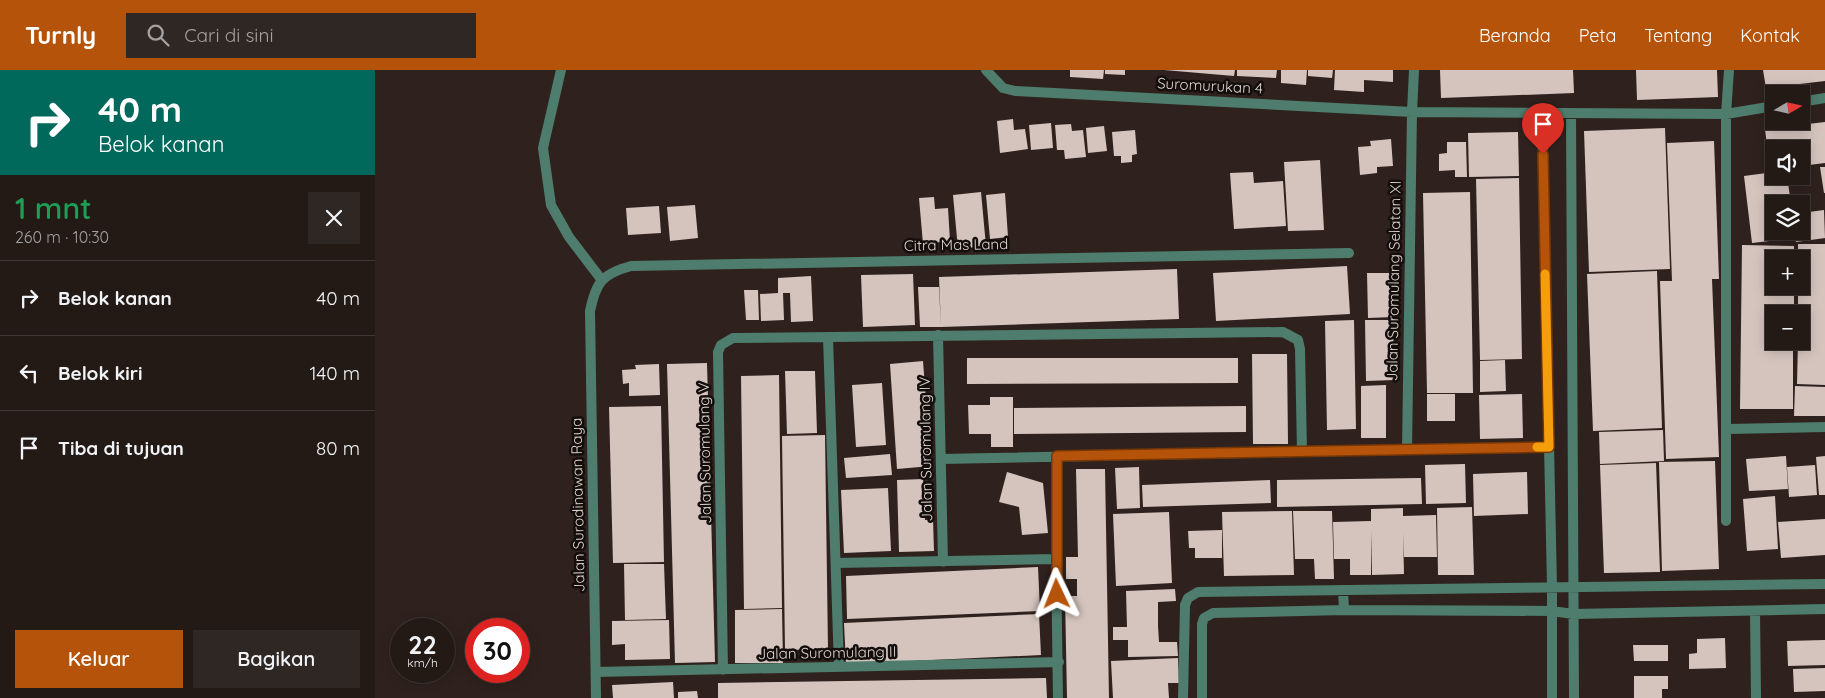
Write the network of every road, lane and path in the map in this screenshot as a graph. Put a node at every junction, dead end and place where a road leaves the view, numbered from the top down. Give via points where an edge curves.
1 (561, 70) edge
2 (986, 70) edge
3 (1414, 70) edge
4 (1729, 70) edge
5 (1825, 98) edge
6 (1810, 100) edge
7 (1765, 108) edge
8 (1411, 112) junction
9 (1542, 114) junction
10 (1571, 114) junction
11 (1726, 114) junction
12 (1349, 253) dead end
13 (601, 279) junction
14 (938, 335) junction
15 (829, 337) junction
16 (1825, 427) edge
17 (1727, 429) junction
18 (1549, 447) junction
19 (1407, 450) junction
20 (1301, 452) junction
21 (1057, 456) junction
22 (941, 459) junction
23 (1725, 521) dead end
24 (1056, 560) junction
25 (943, 562) junction
26 (836, 563) junction
27 (1825, 584) edge
28 (1552, 586) junction
29 (1574, 586) junction
30 (1343, 590) junction
31 (1825, 609) edge
32 (1344, 610) junction
33 (1755, 610) junction
34 (1552, 611) junction
35 (1573, 614) junction
36 (1059, 662) junction
37 (839, 667) junction
38 (723, 670) junction
39 (596, 672) junction
40 (596, 698) edge
41 (1059, 698) edge
42 (1183, 698) edge
43 (1202, 698) edge
44 (1552, 698) edge
45 (1573, 698) edge
46 (1756, 698) edge

1 - 13 street via 543,148 551,205 569,237
2 - 8 street, Suromurukan 4 via 1003,88 1015,91
3 - 8 street, Jalan Suromulang Selatan XI
4 - 11 street
5 - 6 street
7 - 11 street, Suromurukan 4
8 - 9 street, Suromurukan 4
8 - 19 street, Jalan Suromulang Selatan XI
9 - 10 street, Suromurukan 4
9 - 18 street
10 - 11 street, Suromurukan 4
10 - 29 street
11 - 17 street
12 - 13 street, Citra Mas Land via 631,266
13 - 39 street, Jalan Surodinawan Raya via 590,311
14 - 15 street, Jalan Suromulang V
14 - 20 street, Jalan Suromulang V via 1283,332 1298,340 1300,349
14 - 22 street, Jalan Suromulang IV
15 - 26 street
15 - 38 street, Jalan Suromulang V via 733,338 721,345 718,352
16 - 17 street
17 - 23 street
18 - 19 street
18 - 28 street
19 - 20 street
20 - 21 street
21 - 22 street
21 - 24 street
22 - 25 street, Jalan Suromulang IV
24 - 25 street
24 - 36 street
25 - 26 street
26 - 37 street
27 - 29 street
28 - 29 street
28 - 30 street
28 - 34 street
29 - 35 street
30 - 32 street
30 - 42 street via 1192,594 1185,605
31 - 33 street
32 - 34 street
32 - 43 street via 1208,614 1201,624
33 - 35 street
33 - 46 street
34 - 35 street
34 - 44 street
35 - 45 street
36 - 37 street, Jalan Suromulang II
36 - 41 street
37 - 38 street, Jalan Suromulang II
38 - 39 street, Jalan Suromulang II
39 - 40 street, Jalan Surodinawan Raya

